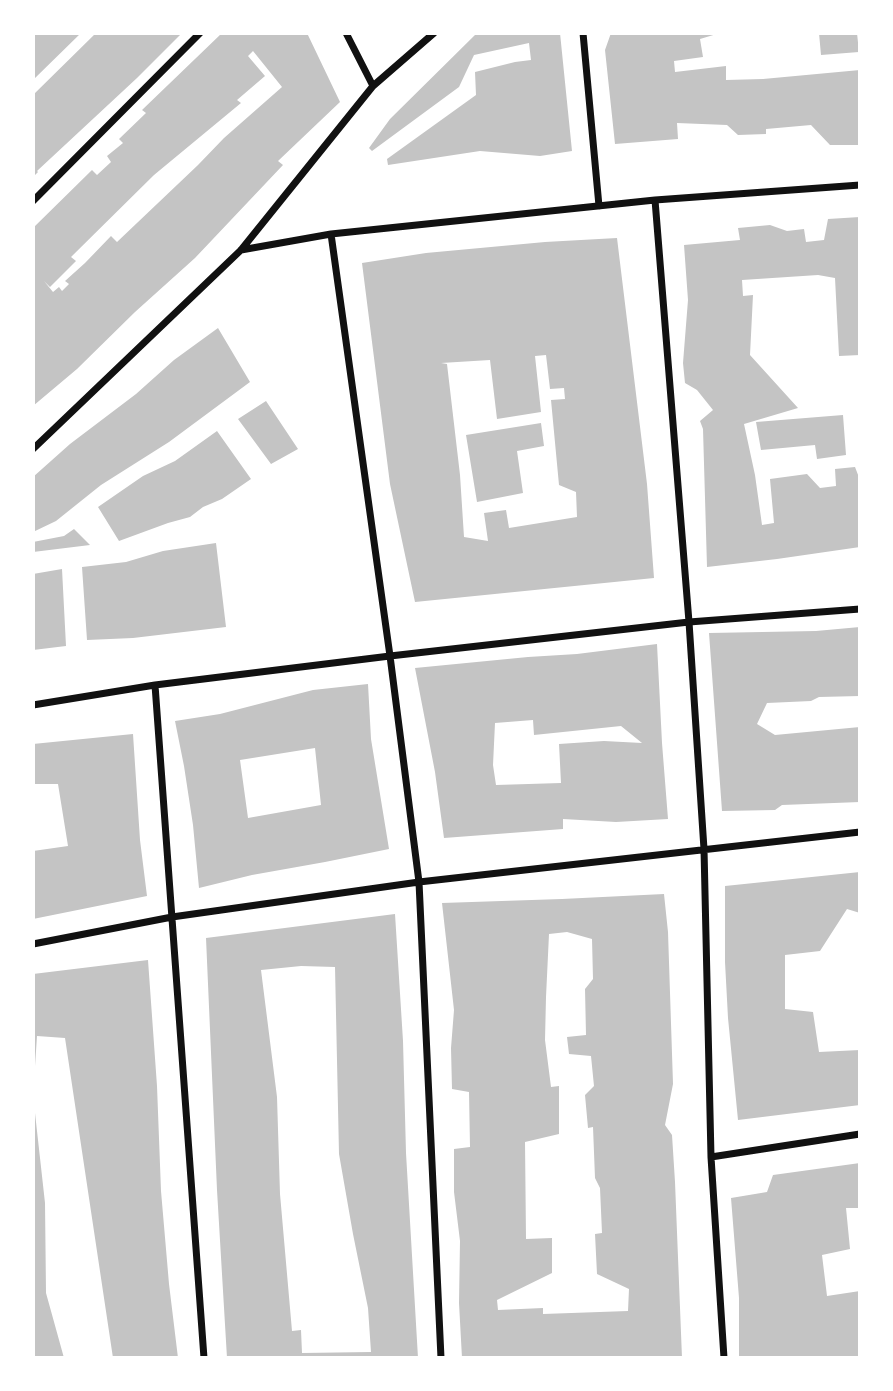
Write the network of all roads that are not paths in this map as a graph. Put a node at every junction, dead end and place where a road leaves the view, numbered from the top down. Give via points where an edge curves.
1 (200, 33) edge
2 (346, 33) edge
3 (434, 33) edge
4 (583, 33) edge
5 (373, 86) junction
6 (860, 185) edge
7 (654, 200) junction
8 (33, 201) edge
9 (599, 206) junction
10 (331, 234) junction
11 (241, 250) junction
12 (33, 449) edge
13 (860, 609) edge
14 (689, 622) junction
15 (390, 656) junction
16 (155, 685) junction
17 (33, 705) edge
18 (860, 832) edge
19 (704, 849) junction
20 (419, 882) junction
21 (172, 918) junction
22 (33, 944) edge
23 (860, 1134) edge
24 (711, 1157) junction
25 (204, 1358) edge
26 (441, 1358) edge
27 (724, 1358) edge

1 - 8 street
2 - 5 street
3 - 5 street
4 - 9 street
5 - 11 street
6 - 7 street
7 - 9 street
7 - 14 street
9 - 10 street
10 - 11 street
10 - 15 street
11 - 12 street
13 - 14 street
14 - 15 street
14 - 19 street
15 - 16 street
15 - 20 street
16 - 17 street
16 - 21 street
18 - 19 street
19 - 20 street
19 - 24 street
20 - 21 street
20 - 26 street
21 - 22 street
21 - 25 street
23 - 24 street
24 - 27 street

